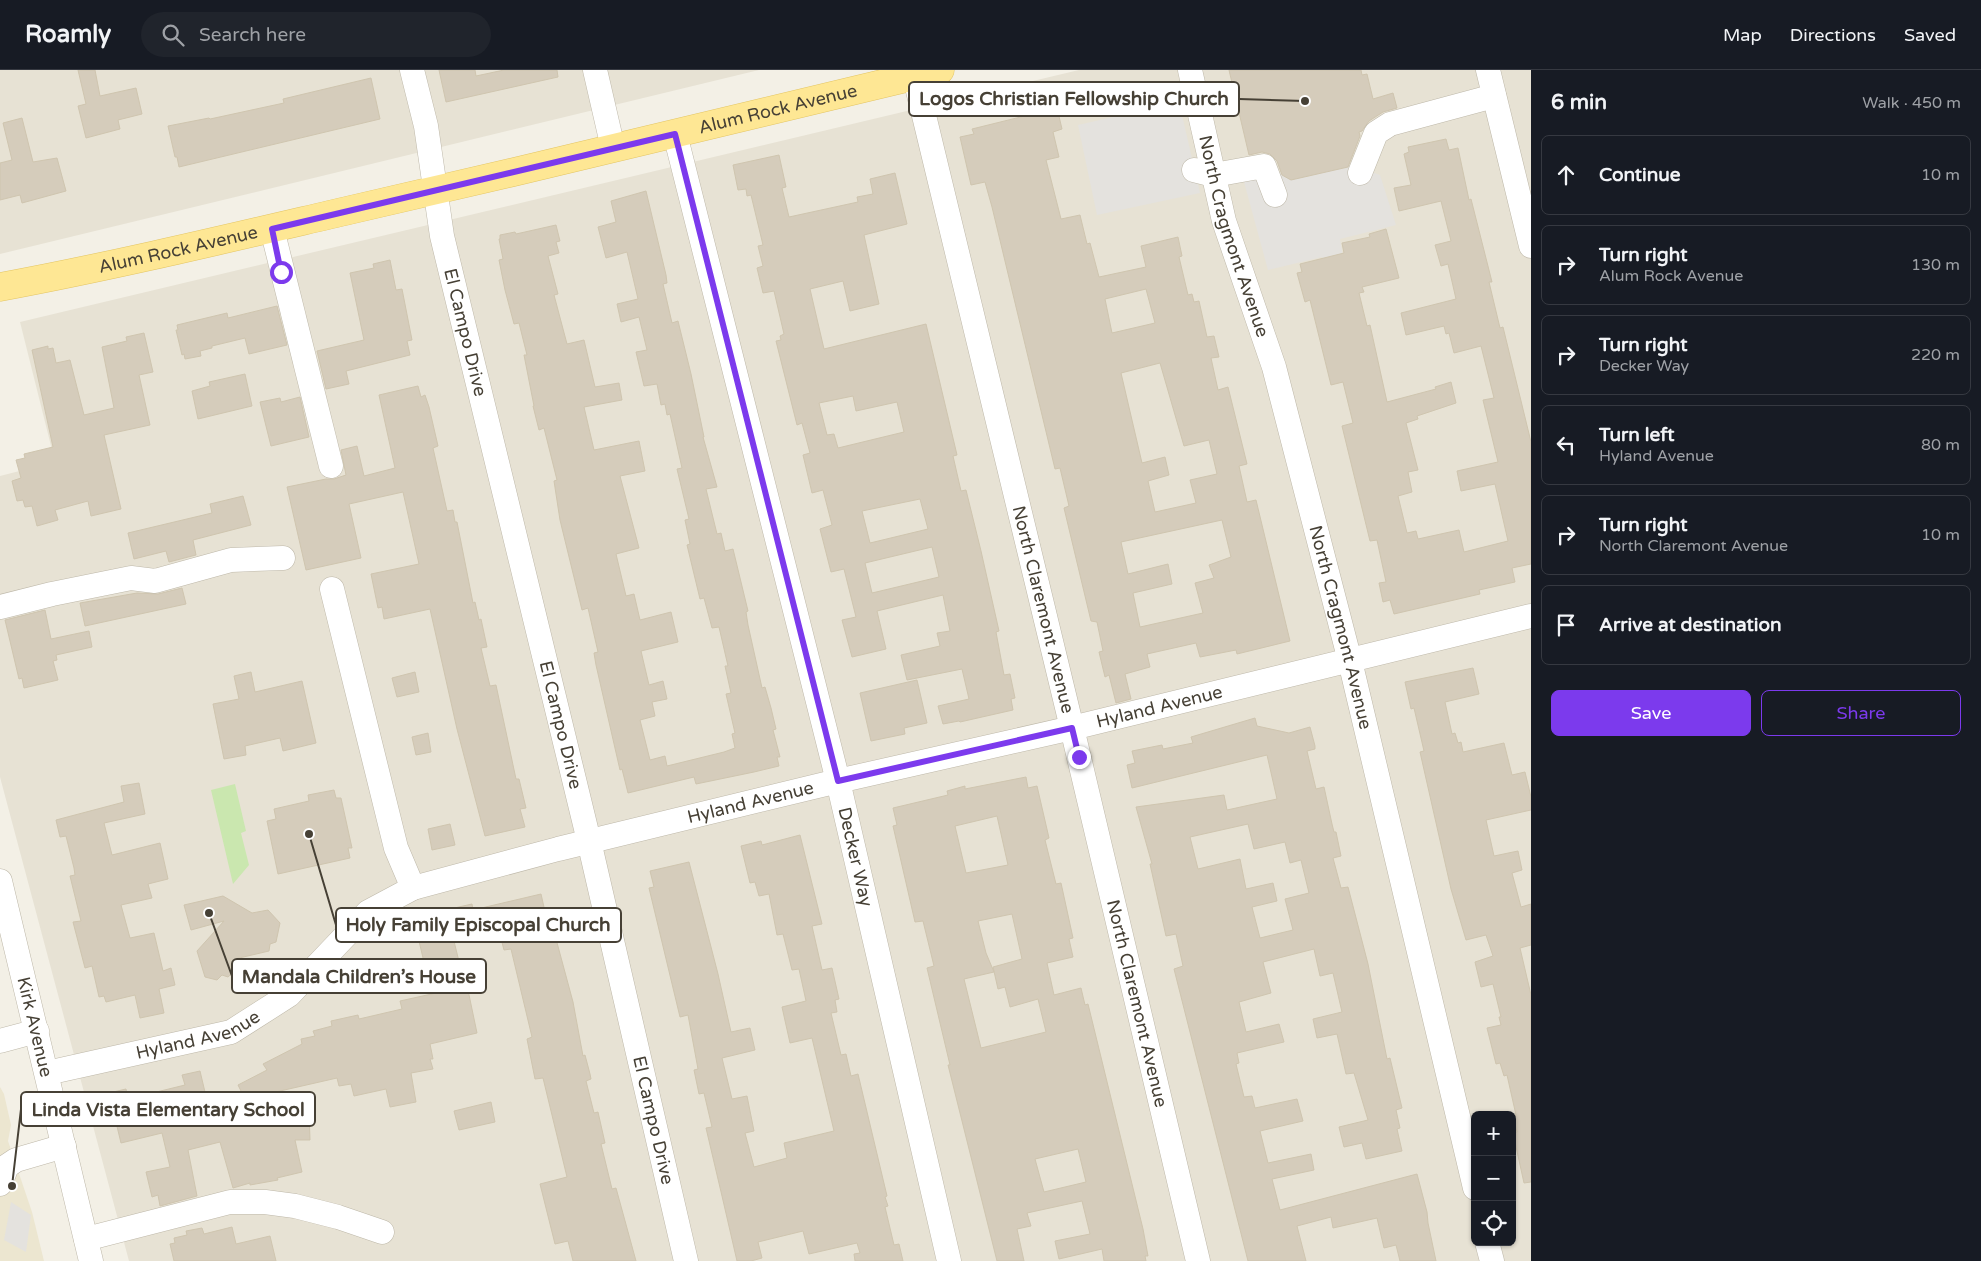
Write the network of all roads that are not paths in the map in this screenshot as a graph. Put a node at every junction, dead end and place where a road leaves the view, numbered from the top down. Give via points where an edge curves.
1 (412, 70) edge
2 (595, 70) edge
3 (1190, 70) edge
4 (1488, 70) edge
5 (923, 72) edge
6 (1494, 96) junction
7 (675, 134) junction
8 (613, 148) junction
9 (1204, 172) junction
10 (1360, 173) dead end
11 (435, 191) junction
12 (1275, 195) dead end
13 (272, 229) junction
14 (1531, 246) edge
15 (0, 287) edge
16 (331, 466) dead end
17 (283, 558) dead end
18 (332, 589) dead end
19 (0, 607) edge
20 (1531, 616) edge
21 (1350, 661) junction
22 (1072, 728) junction
23 (838, 781) junction
24 (589, 841) junction
25 (0, 881) edge
26 (413, 888) junction
27 (37, 1031) junction
28 (0, 1041) edge
29 (46, 1073) junction
30 (64, 1146) junction
31 (1471, 1171) edge
32 (0, 1184) edge
33 (382, 1232) dead end
34 (1489, 1246) edge
35 (89, 1250) edge
36 (686, 1261) edge
37 (949, 1261) edge
38 (1198, 1261) edge
39 (1492, 1261) edge

1 - 11 street, El Campo Drive via 426,126
2 - 8 street
3 - 9 street, North Cragmont Avenue
4 - 6 street
5 - 7 main road, Alum Rock Avenue
5 - 22 street, North Claremont Avenue
6 - 10 street via 1390,124 1376,134
6 - 14 street
7 - 8 main road, Alum Rock Avenue
7 - 23 street, Decker Way
8 - 11 main road, Alum Rock Avenue
9 - 12 street via 1264,166
9 - 21 street, North Cragmont Avenue via 1274,366
11 - 13 main road, Alum Rock Avenue
11 - 24 street, El Campo Drive via 444,245
13 - 15 main road, Alum Rock Avenue
13 - 16 street
17 - 19 street via 231,560 155,581 131,578
18 - 26 street via 396,848
20 - 21 street, Hyland Avenue
21 - 22 street, Hyland Avenue
21 - 31 street, North Cragmont Avenue
22 - 23 street, Hyland Avenue
22 - 38 street, North Claremont Avenue
23 - 24 street, Hyland Avenue
23 - 37 street, Decker Way
24 - 26 street, Hyland Avenue
24 - 36 street, El Campo Drive
25 - 27 street, Kirk Avenue
26 - 29 street, Hyland Avenue via 368,912 290,995 231,1032
27 - 28 street
27 - 29 street, Kirk Avenue
29 - 30 street, Kirk Avenue
30 - 32 street via 16,1160 7,1166
30 - 35 street, Kirk Avenue
33 - 35 street via 295,1206 230,1202
34 - 39 street

